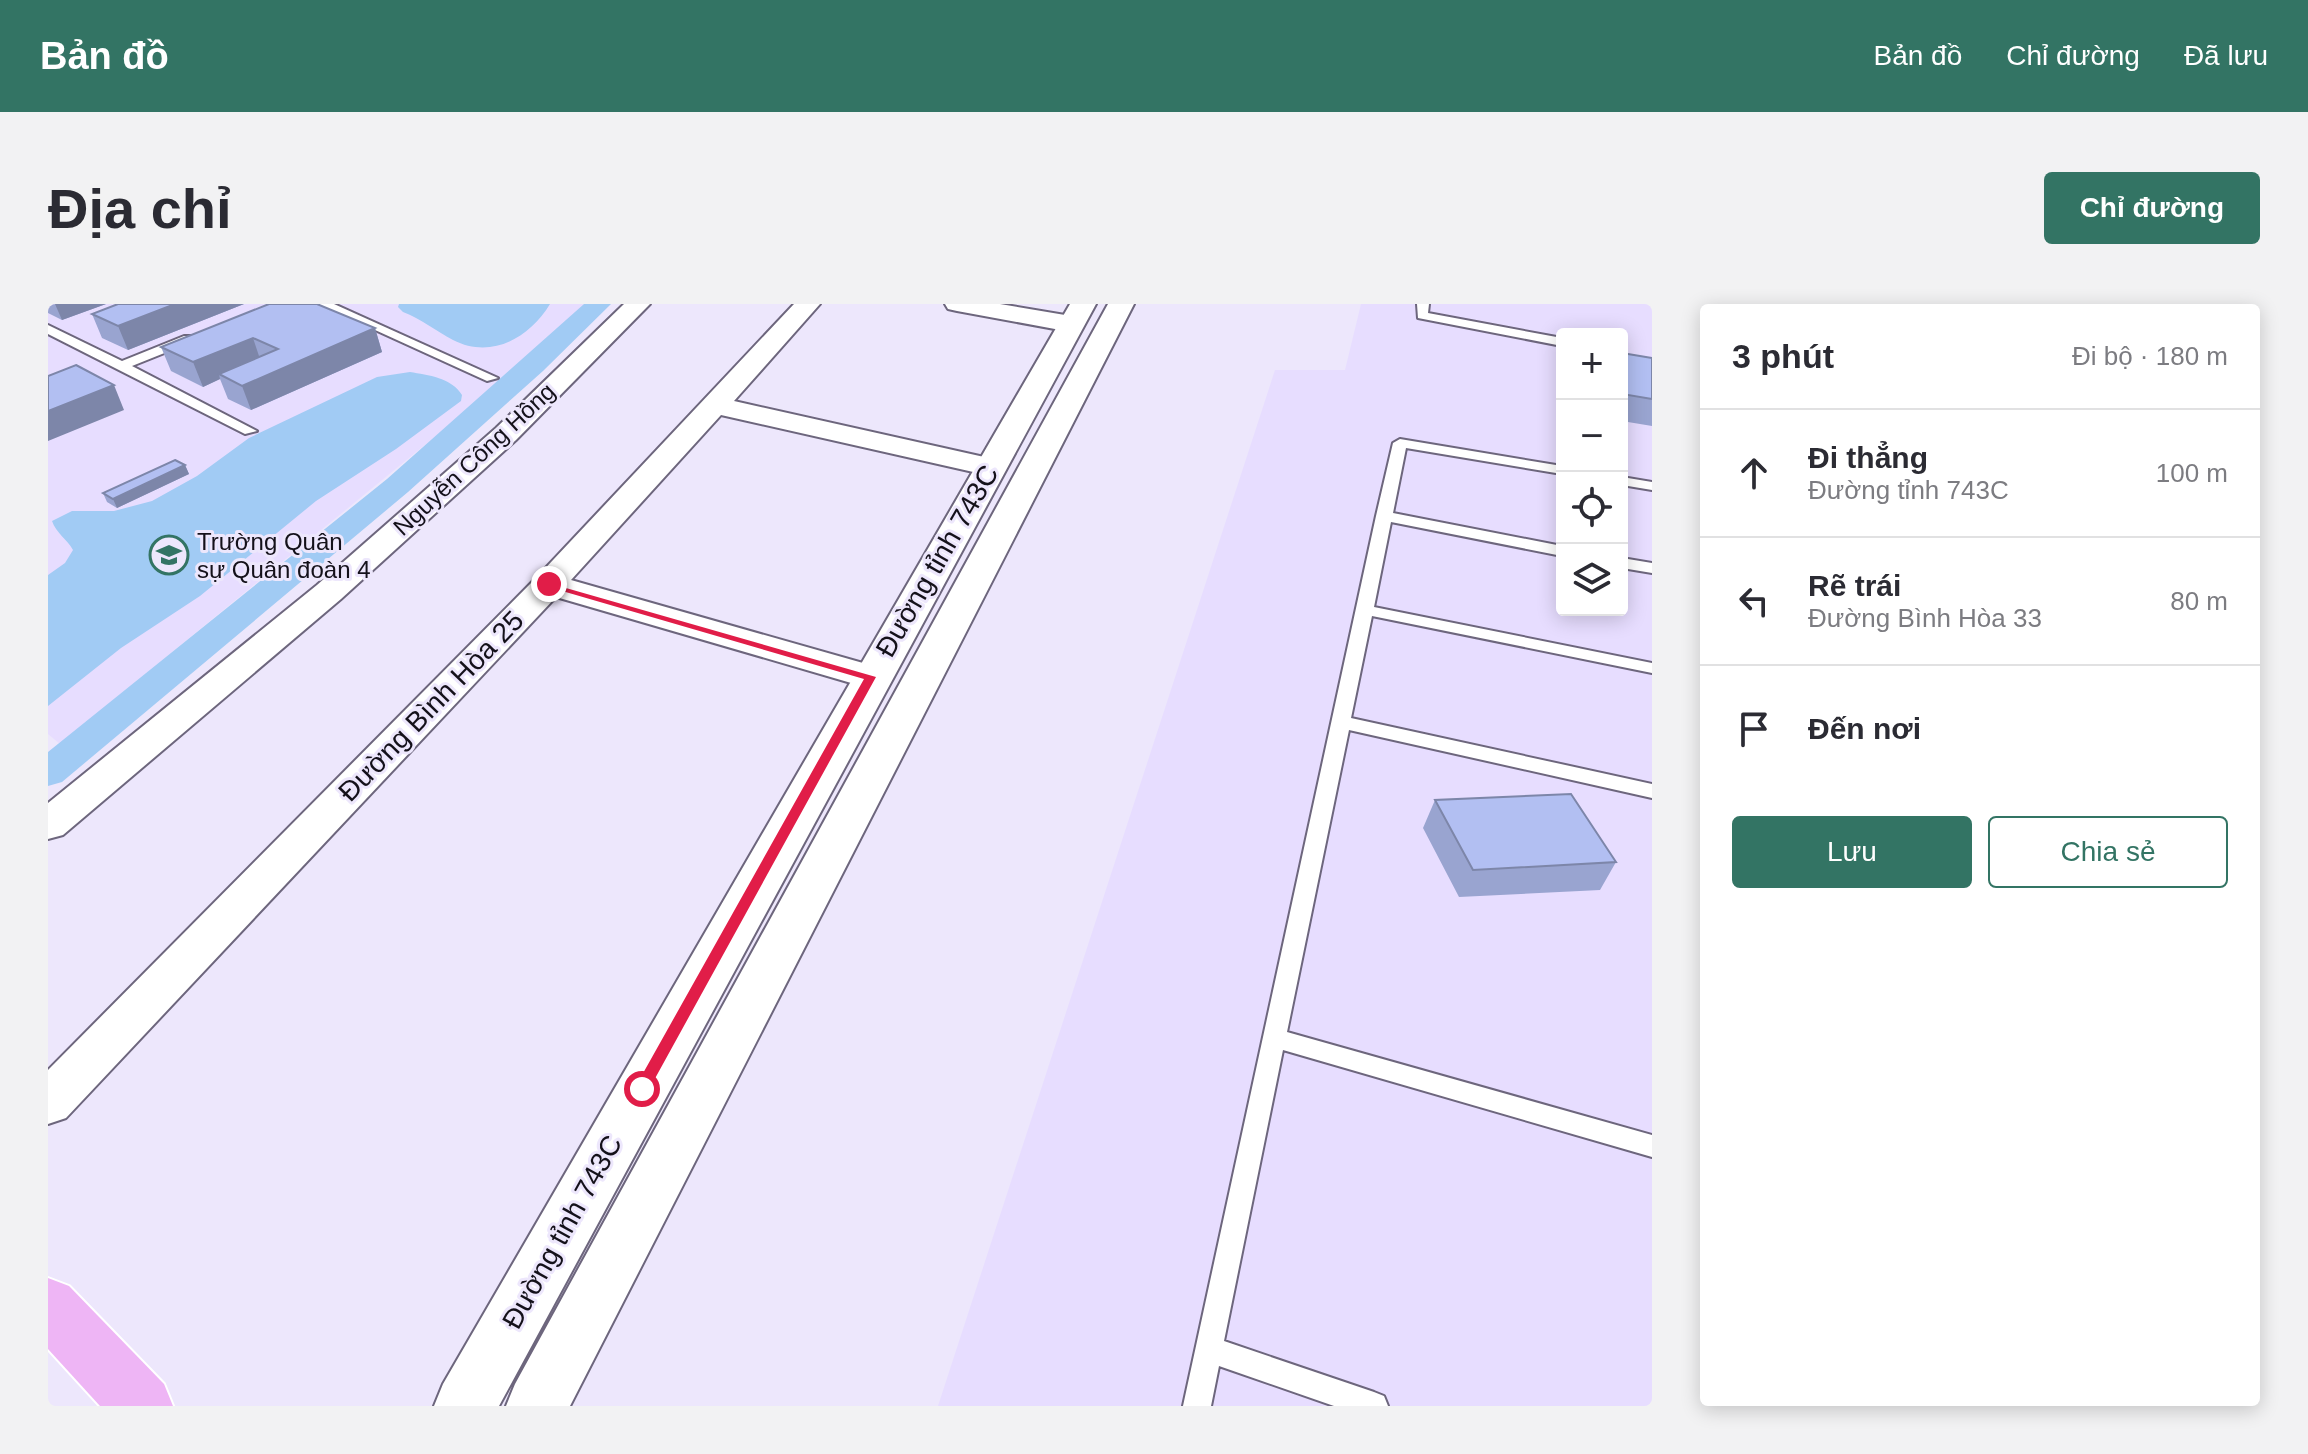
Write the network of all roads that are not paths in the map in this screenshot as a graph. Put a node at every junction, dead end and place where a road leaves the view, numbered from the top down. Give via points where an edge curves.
1 (324, 304) edge
2 (638, 304) edge
3 (808, 304) edge
4 (957, 304) edge
5 (1423, 304) edge
6 (1095, 316) edge
7 (48, 329) edge
8 (206, 332) edge
9 (62, 336) junction
10 (48, 341) edge
11 (1556, 341) edge
12 (121, 366) junction
13 (492, 378) dead end
14 (715, 405) junction
15 (250, 431) dead end
16 (991, 467) junction
17 (1556, 469) edge
18 (1628, 482) edge
19 (1652, 486) edge
20 (1384, 516) junction
21 (1556, 550) edge
22 (1628, 564) edge
23 (1652, 568) edge
24 (549, 584) junction
25 (1365, 610) junction
26 (1652, 668) edge
27 (863, 692) junction
28 (902, 718) junction
29 (1341, 722) junction
30 (1652, 791) edge
31 (48, 825) edge
32 (1274, 1038) junction
33 (48, 1103) edge
34 (1652, 1146) edge
35 (48, 1306) edge
36 (1209, 1349) junction
37 (142, 1406) edge
38 (465, 1406) edge
39 (537, 1406) edge
40 (1197, 1406) edge
41 (1374, 1406) edge

1 - 13 lane
2 - 31 street, Nguyễn Công Hồng via 506,434 329,592
3 - 14 street, Đường Bình Hòa 25
4 - 6 street
5 - 11 lane via 1422,315
6 - 16 main road, Đường tỉnh 743C
6 - 28 main road, Đường tỉnh 743C
7 - 9 lane
8 - 12 lane
9 - 10 lane
9 - 12 lane
12 - 15 lane
14 - 16 street
14 - 24 street, Đường Bình Hòa 25
16 - 27 main road, Đường tỉnh 743C
17 - 20 lane via 1400,443
18 - 19 lane
20 - 21 lane
20 - 25 lane
22 - 23 lane
24 - 27 street
24 - 33 street, Đường Bình Hòa 25
25 - 26 lane
25 - 29 lane
27 - 28 main road
27 - 38 main road, Đường tỉnh 743C
28 - 39 main road, Đường tỉnh 743C
29 - 30 lane
29 - 32 lane
32 - 34 lane
32 - 36 lane
35 - 37 main road
36 - 40 lane
36 - 41 lane

